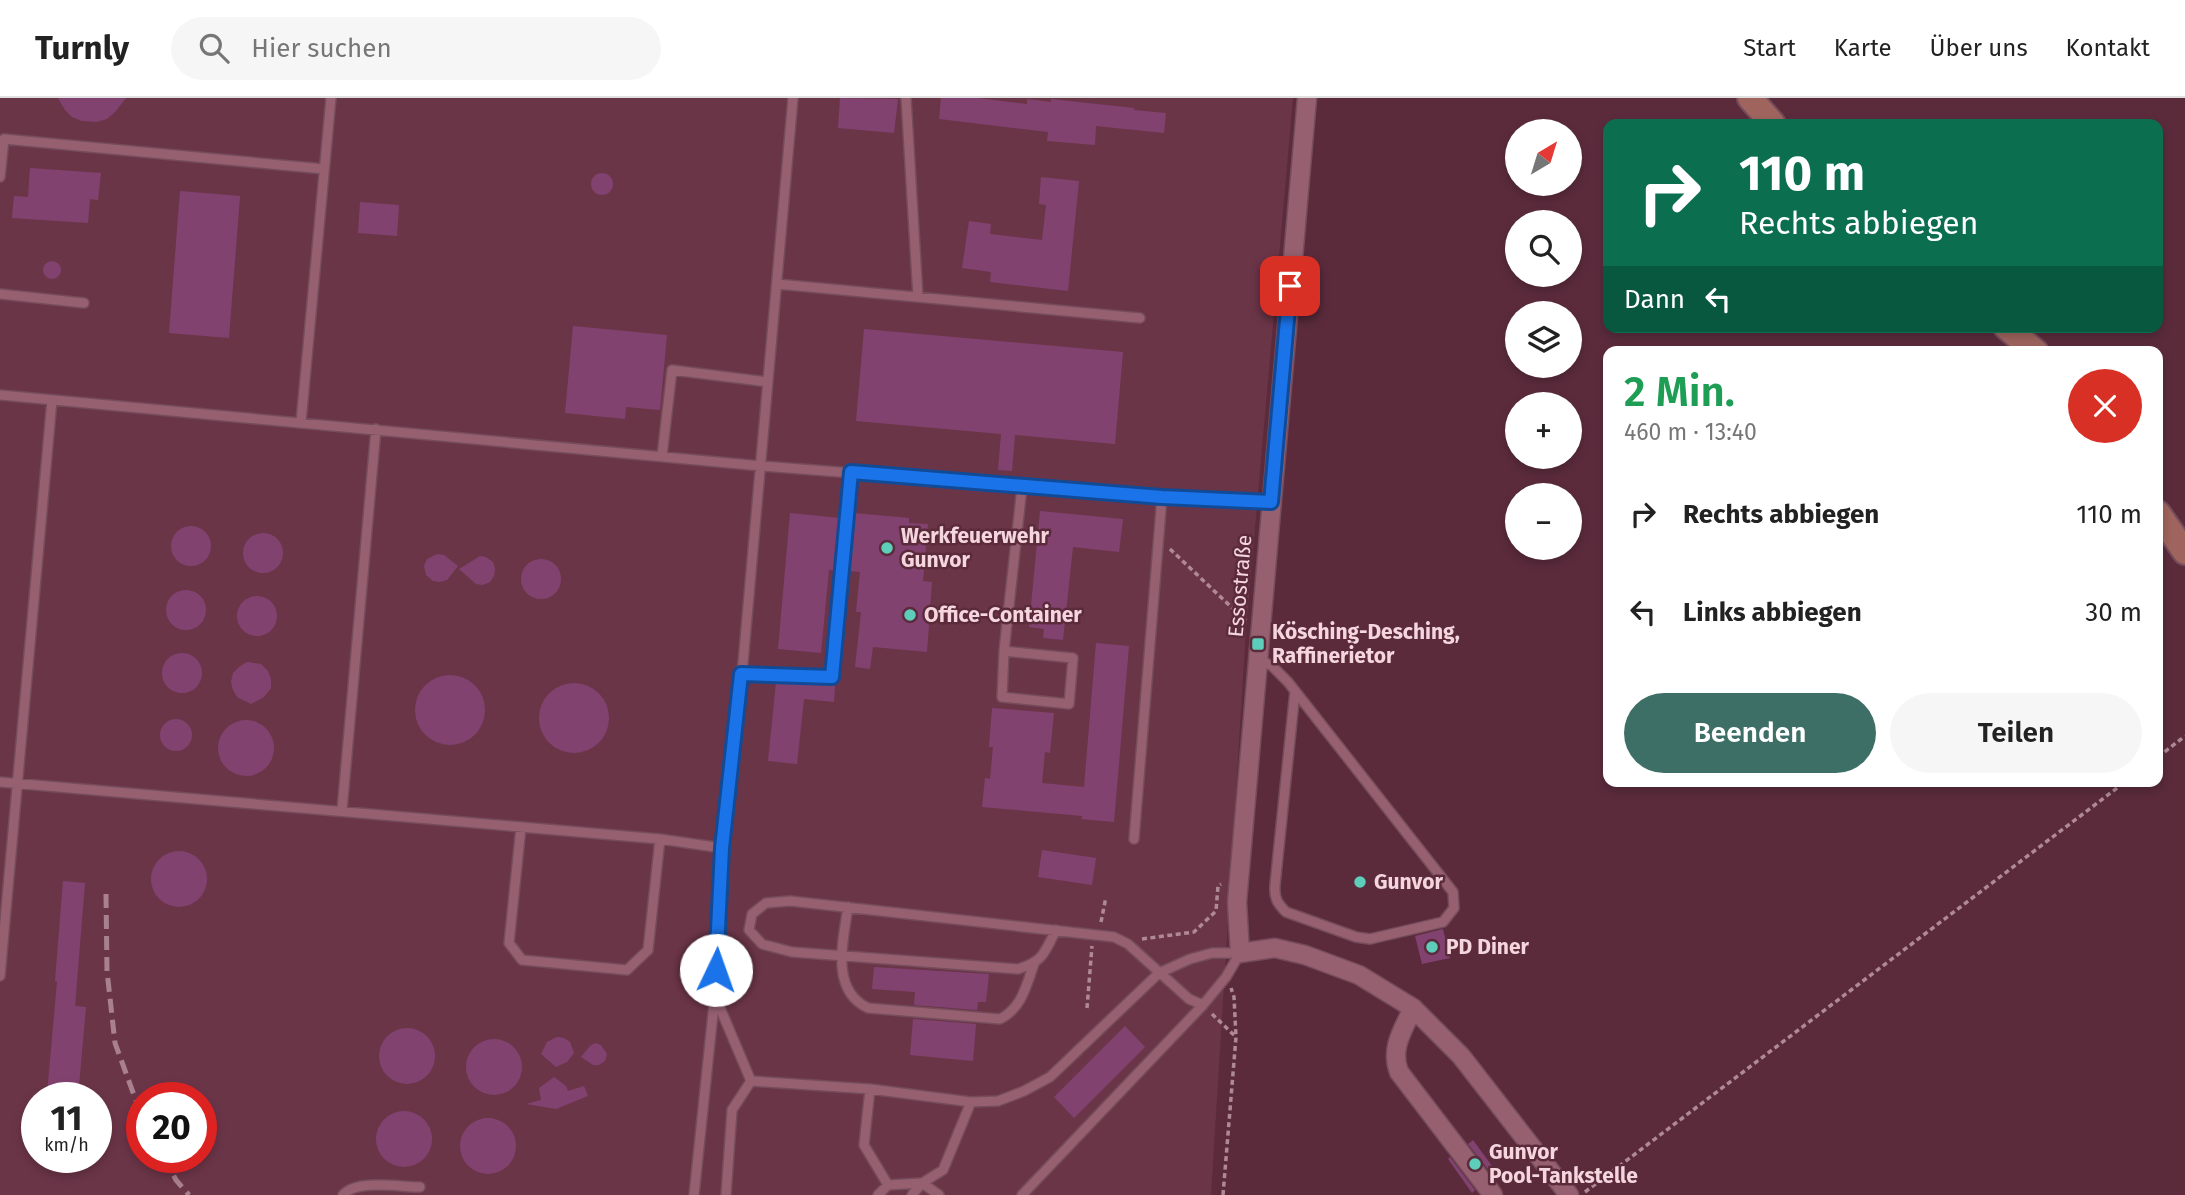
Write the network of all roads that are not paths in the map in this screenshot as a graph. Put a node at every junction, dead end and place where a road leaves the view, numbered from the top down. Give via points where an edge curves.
1 (331, 98) edge
2 (793, 98) edge
3 (906, 98) edge
4 (1307, 98) edge
5 (1750, 98) edge
6 (1769, 119) edge
7 (2, 139) edge
8 (324, 169) junction
9 (0, 177) edge
10 (778, 284) junction
11 (0, 295) edge
12 (918, 297) junction
13 (84, 303) dead end
14 (1140, 318) dead end
15 (2013, 333) edge
16 (2029, 346) edge
17 (768, 382) junction
18 (0, 395) edge
19 (52, 400) junction
20 (301, 422) junction
21 (376, 429) junction
22 (662, 456) junction
23 (761, 466) junction
24 (851, 472) junction
25 (1022, 487) junction
26 (1162, 497) junction
27 (1271, 502) junction
28 (2163, 520) edge
29 (2185, 552) edge
30 (1004, 651) junction
31 (1257, 658) junction
32 (741, 674) junction
33 (1295, 691) junction
34 (0, 782) edge
35 (18, 783) junction
36 (342, 810) junction
37 (521, 827) junction
38 (660, 839) junction
39 (1134, 839) dead end
40 (722, 848) junction
41 (848, 907) junction
42 (1056, 930) junction
43 (1240, 953) junction
44 (841, 955) junction
45 (1034, 964) junction
46 (1159, 974) junction
47 (0, 976) edge
48 (715, 994) junction
49 (1203, 1005) junction
50 (1413, 1009) junction
51 (751, 1081) junction
52 (870, 1088) junction
53 (971, 1102) junction
54 (922, 1183) junction
55 (888, 1185) junction
56 (421, 1187) dead end
57 (343, 1195) edge
58 (694, 1195) edge
59 (726, 1195) edge
60 (878, 1195) edge
61 (912, 1195) edge
62 (939, 1195) edge
63 (1022, 1195) edge
64 (1493, 1195) edge
65 (1569, 1195) edge

1 - 8 lane
2 - 10 lane
3 - 12 lane
4 - 27 street, Essostraße
5 - 6 street
7 - 8 lane
7 - 9 lane
8 - 20 lane
10 - 12 lane
10 - 17 lane
11 - 13 lane
12 - 14 lane
15 - 16 street
17 - 22 lane via 672,370
17 - 23 lane
18 - 19 lane
19 - 20 lane
19 - 35 lane
20 - 21 lane
21 - 22 lane
21 - 36 lane
22 - 23 lane
23 - 24 lane
23 - 32 lane
24 - 25 lane
24 - 32 lane via 832,677
25 - 26 lane
25 - 30 lane
26 - 27 lane
26 - 39 lane
27 - 31 street, Essostraße
28 - 29 street
30 - 30 lane via 1002,696 1069,704 1073,658
31 - 33 lane via 1272,666
31 - 43 street, Essostraße via 1237,902
32 - 40 lane
33 - 33 lane via 1274,896 1278,905 1286,912 1370,939 1443,922 1454,908 1453,892
34 - 35 lane
35 - 36 lane
35 - 47 lane
36 - 37 lane
37 - 38 lane
37 - 38 lane via 509,943 522,960 627,970 648,950
38 - 40 lane
40 - 48 lane
41 - 42 lane
41 - 44 lane
41 - 44 lane via 766,903 752,914 749,930 762,944
42 - 45 lane
42 - 46 lane via 1114,937
43 - 46 lane via 1212,953
43 - 49 lane
43 - 50 street via 1275,948 1305,955 1359,975
44 - 45 lane via 1018,969
44 - 45 lane via 847,989 856,1002 868,1008 1000,1019 1020,1002
46 - 49 lane
46 - 53 lane via 1050,1077 998,1101
48 - 51 lane
48 - 58 lane
49 - 63 lane
50 - 64 street via 1395,1048 1395,1063
50 - 65 street via 1461,1056
51 - 52 lane
51 - 59 lane via 732,1110
52 - 53 lane
52 - 55 lane via 864,1145
53 - 54 lane via 943,1170
54 - 55 lane
54 - 61 lane
54 - 62 lane
55 - 60 lane
56 - 57 lane via 366,1185

